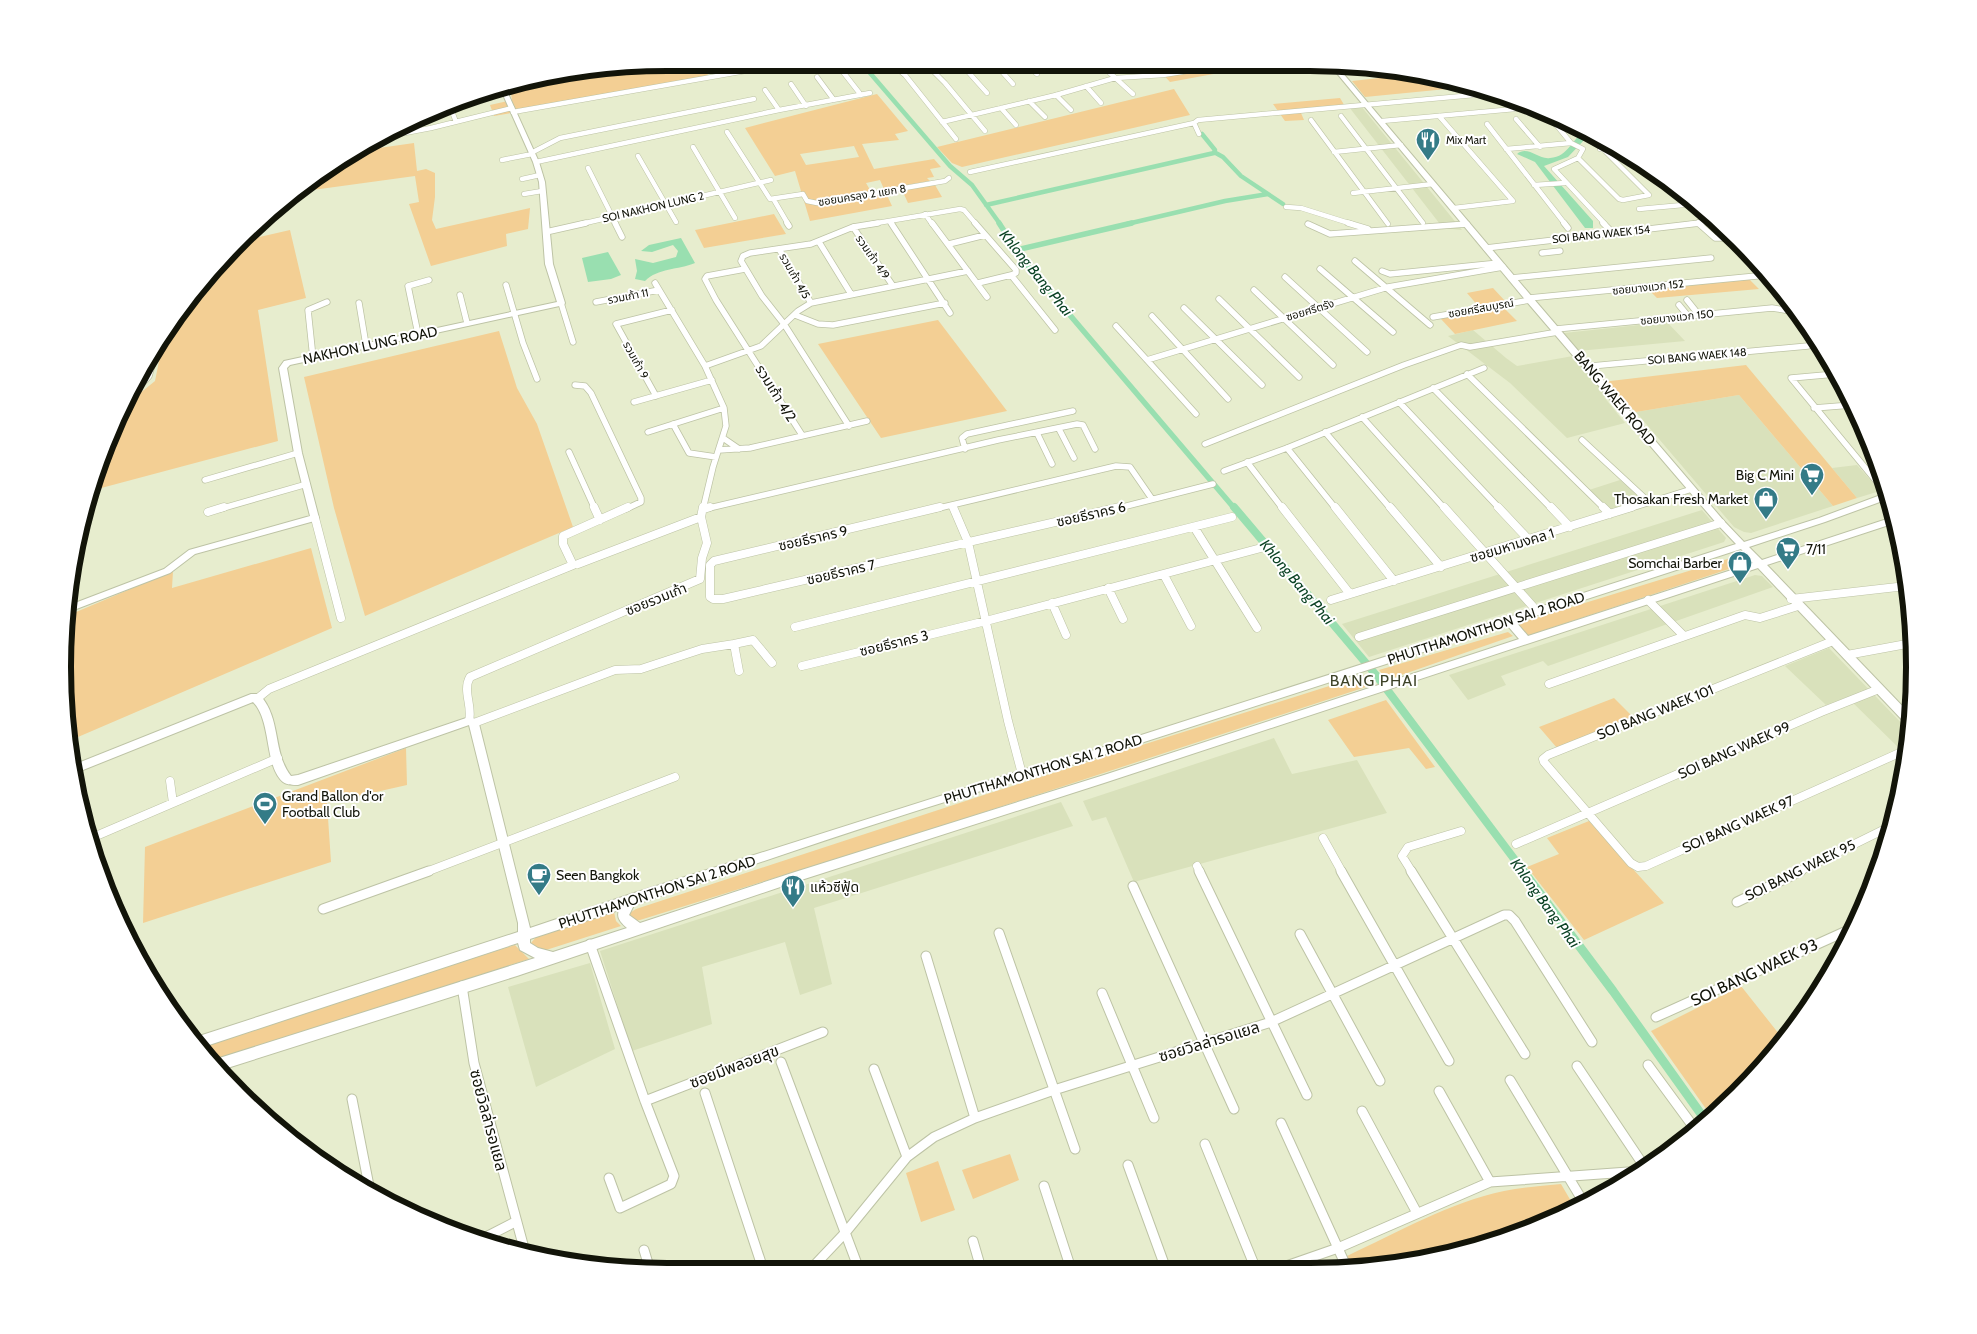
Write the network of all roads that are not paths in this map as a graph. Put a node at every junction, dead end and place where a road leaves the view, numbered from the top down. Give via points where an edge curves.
1 (744, 71) edge
2 (900, 71) edge
3 (933, 71) edge
4 (967, 71) edge
5 (1001, 71) edge
6 (1034, 71) edge
7 (1108, 71) edge
8 (1188, 71) edge
9 (843, 72) dead end
10 (1340, 73) edge
11 (1037, 74) dead end
12 (817, 77) dead end
13 (1115, 78) junction
14 (791, 84) dead end
15 (1013, 84) dead end
16 (1086, 86) junction
17 (766, 90) dead end
18 (870, 93) dead end
19 (987, 93) dead end
20 (506, 94) edge
21 (736, 94) dead end
22 (1133, 94) dead end
23 (861, 95) junction
24 (1056, 95) junction
25 (1474, 95) edge
26 (754, 99) dead end
27 (704, 100) dead end
28 (834, 100) junction
29 (740, 101) junction
30 (1030, 101) junction
31 (1101, 103) dead end
32 (1367, 104) junction
33 (806, 106) junction
34 (710, 107) junction
35 (1001, 108) junction
36 (1517, 109) edge
37 (513, 110) junction
38 (779, 110) junction
39 (1071, 110) dead end
40 (452, 112) edge
41 (972, 114) junction
42 (1342, 116) dead end
43 (1439, 116) junction
44 (1045, 117) dead end
45 (1516, 119) dead end
46 (1310, 120) dead end
47 (1382, 121) junction
48 (456, 122) junction
49 (942, 122) junction
50 (1194, 123) junction
51 (1487, 124) dead end
52 (1016, 125) dead end
53 (418, 127) edge
54 (1558, 127) edge
55 (419, 130) junction
56 (985, 131) dead end
57 (727, 132) dead end
58 (404, 133) edge
59 (1199, 134) dead end
60 (956, 139) dead end
61 (1572, 144) junction
62 (1401, 145) junction
63 (693, 147) dead end
64 (1540, 147) junction
65 (1366, 148) junction
66 (1602, 148) edge
67 (1506, 149) junction
68 (1594, 149) junction
69 (1334, 152) junction
70 (531, 153) junction
71 (638, 156) dead end
72 (1578, 158) junction
73 (502, 160) dead end
74 (536, 162) junction
75 (588, 168) dead end
76 (970, 172) dead end
77 (540, 175) junction
78 (949, 178) dead end
79 (522, 179) dead end
80 (771, 180) dead end
81 (760, 182) junction
82 (1563, 183) junction
83 (1433, 184) junction
84 (1534, 185) junction
85 (1398, 188) junction
86 (542, 191) junction
87 (720, 192) junction
88 (1364, 192) junction
89 (1353, 193) dead end
90 (524, 194) dead end
91 (774, 200) junction
92 (666, 204) junction
93 (1686, 205) edge
94 (1286, 207) dead end
95 (1454, 208) junction
96 (1639, 209) dead end
97 (925, 214) junction
98 (611, 217) junction
99 (735, 218) dead end
100 (890, 220) junction
101 (676, 222) dead end
102 (1706, 222) edge
103 (1423, 223) dead end
104 (1698, 223) junction
105 (1308, 224) dead end
106 (1388, 224) dead end
107 (1466, 224) junction
108 (790, 226) dead end
109 (853, 228) junction
110 (1568, 228) dead end
111 (1370, 230) junction
112 (546, 232) junction
113 (1612, 232) junction
114 (985, 235) junction
115 (622, 237) dead end
116 (1723, 238) edge
117 (1540, 241) junction
118 (819, 242) junction
119 (949, 244) junction
120 (1486, 248) junction
121 (779, 249) junction
122 (1560, 251) dead end
123 (1550, 252) junction
124 (1542, 253) dead end
125 (1711, 258) dead end
126 (1355, 261) dead end
127 (745, 269) junction
128 (1320, 269) dead end
129 (1505, 270) junction
130 (968, 271) junction
131 (1382, 271) dead end
132 (1011, 275) junction
133 (1759, 276) edge
134 (1286, 277) dead end
135 (929, 279) junction
136 (429, 280) dead end
137 (655, 283) dead end
138 (506, 284) dead end
139 (978, 284) junction
140 (893, 286) junction
141 (1388, 287) junction
142 (660, 290) junction
143 (1254, 290) dead end
144 (851, 294) junction
145 (460, 295) dead end
146 (987, 297) dead end
147 (1354, 298) junction
148 (1219, 299) dead end
149 (1529, 299) junction
150 (1687, 300) dead end
151 (327, 302) dead end
152 (561, 302) junction
153 (596, 302) dead end
154 (360, 303) dead end
155 (811, 303) junction
156 (945, 303) junction
157 (1679, 305) dead end
158 (1318, 307) junction
159 (1184, 308) dead end
160 (672, 310) junction
161 (514, 312) junction
162 (950, 313) dead end
163 (1789, 313) edge
164 (795, 315) junction
165 (1699, 315) junction
166 (1152, 316) dead end
167 (1688, 316) junction
168 (1433, 317) dead end
169 (1284, 318) junction
170 (467, 324) junction
171 (616, 324) junction
172 (784, 324) junction
173 (1430, 325) dead end
174 (1116, 326) dead end
175 (607, 327) dead end
176 (1250, 329) junction
177 (1054, 330) dead end
178 (1557, 330) junction
179 (1393, 332) dead end
180 (418, 334) junction
181 (1217, 339) junction
182 (573, 342) dead end
183 (366, 345) junction
184 (1808, 346) dead end
185 (1184, 349) junction
186 (749, 351) junction
187 (1367, 352) dead end
188 (313, 358) junction
189 (1147, 360) junction
190 (154, 365) edge
191 (1333, 365) dead end
192 (1585, 365) junction
193 (705, 366) junction
194 (1484, 368) dead end
195 (1467, 374) junction
196 (1829, 374) edge
197 (1299, 377) dead end
198 (537, 379) dead end
199 (712, 380) junction
200 (145, 381) edge
201 (575, 385) dead end
202 (1262, 385) dead end
203 (1433, 388) junction
204 (656, 396) junction
205 (1228, 399) dead end
206 (634, 402) dead end
207 (1399, 402) junction
208 (1844, 405) edge
209 (724, 408) junction
210 (1814, 408) junction
211 (1072, 411) dead end
212 (1196, 414) dead end
213 (1362, 417) junction
214 (867, 421) dead end
215 (673, 424) junction
216 (849, 426) junction
217 (1059, 429) junction
218 (648, 432) dead end
219 (1325, 432) junction
220 (1037, 434) junction
221 (802, 435) junction
222 (723, 438) junction
223 (1582, 440) dead end
224 (1205, 444) dead end
225 (1287, 448) junction
226 (739, 449) junction
227 (965, 449) junction
228 (1095, 449) dead end
229 (569, 452) dead end
230 (298, 453) junction
231 (718, 454) junction
232 (1074, 458) dead end
233 (1247, 462) junction
234 (1052, 464) dead end
235 (1224, 471) dead end
236 (205, 480) dead end
237 (1876, 483) edge
238 (307, 484) junction
239 (1213, 484) dead end
240 (1692, 489) junction
241 (1880, 497) edge
242 (1152, 499) junction
243 (1649, 502) junction
244 (952, 505) junction
245 (704, 509) junction
246 (208, 512) dead end
247 (1610, 514) junction
248 (701, 517) junction
249 (1232, 517) dead end
250 (315, 518) junction
251 (600, 520) junction
252 (1887, 522) edge
253 (1721, 523) junction
254 (1194, 527) junction
255 (1570, 527) junction
256 (1529, 540) junction
257 (968, 542) junction
258 (1742, 546) junction
259 (1261, 548) dead end
260 (1486, 553) junction
261 (1214, 560) junction
262 (578, 564) dead end
263 (1758, 564) junction
264 (1441, 567) junction
265 (1164, 575) junction
266 (1394, 581) junction
267 (977, 582) junction
268 (1901, 587) edge
269 (1108, 588) junction
270 (1516, 588) junction
271 (1350, 594) junction
272 (713, 600) joint
273 (1331, 600) dead end
274 (1648, 600) junction
275 (1795, 602) junction
276 (1052, 603) junction
277 (75, 607) edge
278 (1537, 611) junction
279 (341, 618) dead end
280 (1123, 620) dead end
281 (1509, 620) junction
282 (986, 621) junction
283 (1191, 626) dead end
284 (795, 627) dead end
285 (1257, 628) dead end
286 (1066, 635) dead end
287 (1684, 636) junction
288 (1359, 637) dead end
289 (1525, 640) junction
290 (1833, 641) junction
291 (734, 644) junction
292 (1905, 644) edge
293 (1847, 655) junction
294 (772, 663) dead end
295 (802, 666) dead end
296 (739, 671) dead end
297 (1549, 684) dead end
298 (1879, 689) junction
299 (258, 698) junction
300 (1904, 712) edge
301 (472, 722) junction
302 (1900, 753) edge
303 (278, 758) junction
304 (80, 767) edge
305 (1022, 774) junction
306 (674, 777) dead end
307 (170, 781) dead end
308 (173, 803) junction
309 (1588, 812) junction
310 (1882, 830) edge
311 (1461, 831) dead end
312 (96, 836) edge
313 (1323, 838) dead end
314 (505, 843) junction
315 (1516, 844) dead end
316 (1197, 866) dead end
317 (1133, 886) dead end
318 (631, 899) junction
319 (1737, 902) dead end
320 (323, 909) dead end
321 (637, 928) junction
322 (999, 933) dead end
323 (1843, 933) edge
324 (1300, 934) dead end
325 (525, 935) junction
326 (1453, 937) junction
327 (590, 944) junction
328 (926, 956) dead end
329 (550, 957) junction
330 (1394, 966) junction
331 (462, 986) junction
332 (1102, 993) dead end
333 (1334, 994) junction
334 (1656, 1017) dead end
335 (1272, 1022) junction
336 (823, 1032) dead end
337 (203, 1041) edge
338 (1203, 1042) junction
339 (1592, 1042) dead end
340 (1526, 1054) dead end
341 (1449, 1061) dead end
342 (781, 1062) dead end
343 (222, 1063) edge
344 (1133, 1065) junction
345 (1648, 1065) dead end
346 (1577, 1066) dead end
347 (874, 1069) dead end
348 (1510, 1080) dead end
349 (1380, 1081) dead end
350 (1054, 1090) junction
351 (1440, 1091) dead end
352 (705, 1093) dead end
353 (1307, 1095) dead end
354 (352, 1099) dead end
355 (645, 1101) junction
356 (1234, 1109) dead end
357 (1362, 1111) dead end
358 (975, 1118) junction
359 (1154, 1118) dead end
360 (1281, 1122) dead end
361 (1692, 1124) edge
362 (1205, 1144) dead end
363 (1075, 1149) dead end
364 (907, 1158) junction
365 (1641, 1162) edge
366 (1128, 1165) dead end
367 (1623, 1173) edge
368 (1568, 1177) junction
369 (609, 1178) dead end
370 (1490, 1182) junction
371 (369, 1183) edge
372 (1044, 1186) dead end
373 (1580, 1197) edge
374 (1417, 1213) junction
375 (515, 1222) junction
376 (845, 1233) junction
377 (490, 1235) edge
378 (972, 1241) dead end
379 (522, 1244) edge
380 (1338, 1248) junction
381 (644, 1250) dead end
382 (1344, 1261) edge
383 (648, 1262) edge
384 (761, 1263) edge
385 (817, 1263) edge
386 (857, 1263) edge
387 (979, 1263) edge
388 (1069, 1263) edge
389 (1164, 1263) edge
390 (1254, 1263) edge
391 (1295, 1263) edge

1 - 37 street
2 - 49 street
3 - 41 street
4 - 19 street
5 - 15 street
6 - 11 street
7 - 13 street
8 - 13 street
9 - 23 street
10 - 32 main road, BANG WAEK ROAD
12 - 28 street
13 - 16 street
13 - 22 street
14 - 33 street
16 - 24 street
16 - 31 street
17 - 38 street
18 - 23 street
20 - 37 main road
21 - 29 street
23 - 28 street
24 - 30 street
24 - 39 street
25 - 32 street
26 - 29 street
27 - 34 street
28 - 33 street
29 - 34 street
30 - 35 street
30 - 44 street
32 - 47 main road, BANG WAEK ROAD
32 - 50 street via 1196,120
33 - 38 street
34 - 70 street via 560,138
35 - 41 street
35 - 52 street
36 - 43 street
37 - 48 street
37 - 70 main road
38 - 74 street
40 - 48 street
41 - 49 street
41 - 56 street
42 - 65 street
43 - 47 street
43 - 95 street via 1513,201
45 - 64 street
46 - 69 street
47 - 62 main road, BANG WAEK ROAD
48 - 55 street
49 - 60 street
50 - 59 street
50 - 76 street
51 - 67 street
53 - 55 street
54 - 61 street
55 - 58 street
57 - 81 street
61 - 64 street
61 - 68 street
62 - 65 street
62 - 83 main road, BANG WAEK ROAD
63 - 87 street
64 - 67 street
65 - 69 street
65 - 85 street
66 - 68 street
67 - 84 street
68 - 72 street
68 - 72 street via 1650,195 1619,198
69 - 88 street
70 - 73 street
70 - 74 main road
71 - 92 street
72 - 82 street via 1555,167
74 - 77 main road
75 - 98 street
77 - 79 street
77 - 86 main road
78 - 91 street, ซอยนครลุง 2 แยก 8 via 945,182 816,203 807,201 803,194
80 - 81 street, SOI NAKHON LUNG 2
81 - 87 street, SOI NAKHON LUNG 2
81 - 91 street via 770,199
82 - 84 street
82 - 113 street
83 - 85 street
83 - 95 main road, BANG WAEK ROAD
84 - 110 street
85 - 88 street
85 - 103 street
86 - 90 street
86 - 112 main road
87 - 92 street, SOI NAKHON LUNG 2
87 - 99 street
88 - 89 street
88 - 106 street
91 - 108 street
92 - 98 street, SOI NAKHON LUNG 2
92 - 101 street
93 - 96 street
94 - 111 street via 1301,208
95 - 107 main road, BANG WAEK ROAD
97 - 100 street
97 - 114 street via 962,209
97 - 119 street
98 - 112 street, SOI NAKHON LUNG 2
98 - 115 street
100 - 109 street
100 - 135 street
102 - 104 street, SOI BANG WAEK 154
104 - 113 street, SOI BANG WAEK 154
104 - 116 street via 1715,238
105 - 111 street via 1327,234
107 - 111 street
107 - 120 main road, BANG WAEK ROAD
109 - 118 street
109 - 140 street, รวมเก้า 4/9
112 - 152 main road via 549,264
113 - 117 street, SOI BANG WAEK 154
114 - 119 street
114 - 132 street via 1016,270
117 - 120 street, SOI BANG WAEK 154
117 - 123 street
118 - 121 street
118 - 144 street
119 - 130 street
120 - 129 main road, BANG WAEK ROAD
121 - 127 street via 746,254 741,261
121 - 155 street, รวมเก้า 4/5
122 - 123 street
123 - 124 street
125 - 129 street
126 - 141 street
127 - 172 street
127 - 186 street, รวมเก้า 4/2 via 705,279
128 - 147 street
129 - 131 street via 1390,274
129 - 141 street, ซอยศรีตรัง
129 - 149 main road, BANG WAEK ROAD
130 - 135 street
130 - 139 street
132 - 139 street
132 - 177 street
133 - 149 street, ซอยบางแวก 152
134 - 158 street
135 - 140 street
135 - 156 street
136 - 180 street via 408,286
137 - 142 street
138 - 161 street
139 - 146 street
140 - 144 street
141 - 147 street, ซอยศรีตรัง
141 - 173 street
142 - 153 street, รวมเก้า 11
142 - 160 street
143 - 169 street
144 - 155 street
145 - 170 street
147 - 158 street, ซอยศรีตรัง
147 - 179 street
148 - 176 street
149 - 168 street, ซอยศรีสมบูรณ์
149 - 178 main road, BANG WAEK ROAD
150 - 165 street
151 - 188 street via 308,310
152 - 161 main road, NAKHON LUNG ROAD
152 - 182 street
154 - 183 street
155 - 164 street
156 - 162 street
156 - 164 street via 832,325 818,324
157 - 167 street
158 - 169 street, ซอยศรีตรัง
158 - 187 street
159 - 181 street
160 - 171 street, รวมเก้า 9
160 - 193 street
161 - 170 main road, NAKHON LUNG ROAD
161 - 198 street
163 - 165 street, ซอยบางแวก 150 via 1772,308
164 - 172 street
165 - 167 street, ซอยบางแวก 150
166 - 185 street
167 - 178 street, ซอยบางแวก 150
169 - 176 street, ซอยศรีตรัง
169 - 191 street
170 - 180 main road, NAKHON LUNG ROAD
171 - 175 street, รวมเก้า 9
171 - 204 street, รวมเก้า 9
172 - 186 street via 764,344
172 - 216 street
174 - 189 street
176 - 181 street, ซอยศรีตรัง
176 - 197 street
178 - 192 main road, BANG WAEK ROAD
178 - 224 street, ซอยบางแวก 150 via 1470,347 1460,345
180 - 183 main road, NAKHON LUNG ROAD
181 - 185 street, ซอยศรีตรัง
181 - 202 street
183 - 188 main road, NAKHON LUNG ROAD
184 - 192 street, SOI BANG WAEK 148
185 - 189 street, ซอยศรีตรัง
185 - 205 street
186 - 193 street
186 - 221 street, รวมเก้า 4/2
188 - 230 main road, NAKHON LUNG ROAD via 289,362 283,368
189 - 212 street
190 - 200 street
192 - 240 main road, BANG WAEK ROAD
193 - 199 street
194 - 195 street
195 - 203 street
195 - 247 street
196 - 210 street via 1791,378
199 - 204 street
199 - 209 street
201 - 251 street via 589,390 641,498 636,505
203 - 207 street
203 - 255 street
204 - 206 street
207 - 213 street
207 - 256 street
208 - 210 street
209 - 215 street
209 - 222 street via 726,426
210 - 237 street
211 - 227 street via 967,434 962,438
213 - 219 street
213 - 260 street
214 - 216 street
215 - 218 street
215 - 231 street via 690,453
216 - 221 street
217 - 220 street
217 - 228 street via 1082,424
217 - 232 street
219 - 225 street
219 - 264 street
220 - 227 street
220 - 234 street
221 - 226 street
222 - 226 street
222 - 231 street
223 - 243 street
225 - 233 street
225 - 266 street
226 - 231 street
227 - 245 street
229 - 251 street
230 - 236 street
230 - 238 main road, NAKHON LUNG ROAD
231 - 245 street
233 - 235 street
233 - 271 street
238 - 246 street
238 - 250 main road, NAKHON LUNG ROAD
239 - 242 street, ซอยธีราคร 6
240 - 243 street, ซอยมหามงคล 1
240 - 253 main road, BANG WAEK ROAD
241 - 258 main road, PHUTTHAMONTHON SAI 2 ROAD
242 - 244 street, ซอยธีราคร 9 via 1130,467 1124,465
242 - 257 street, ซอยธีราคร 6
243 - 247 street, ซอยมหามงคล 1
244 - 257 street
244 - 272 street, ซอยธีราคร 9 via 714,561 710,565 710,597
245 - 248 street
247 - 255 street, ซอยมหามงคล 1
248 - 262 street
248 - 301 street, ซอยรวมเก้า via 707,543 700,579 470,677 466,684
249 - 254 street
250 - 277 main road via 192,552 167,570
250 - 279 street
251 - 299 street via 563,536 563,544 573,565 269,690
252 - 263 main road, PHUTTHAMONTHON SAI 2 ROAD
253 - 258 main road, BANG WAEK ROAD
253 - 270 street
254 - 261 street
254 - 267 street
255 - 256 street, ซอยมหามงคล 1
256 - 260 street, ซอยมหามงคล 1
257 - 267 street
257 - 272 street, ซอยธีราคร 7
258 - 263 main road, BANG WAEK ROAD
258 - 278 main road, PHUTTHAMONTHON SAI 2 ROAD
259 - 261 street, ซอยธีราคร 3
260 - 264 street, ซอยมหามงคล 1
260 - 270 street
261 - 265 street, ซอยธีราคร 3
261 - 285 street
263 - 274 main road, PHUTTHAMONTHON SAI 2 ROAD
263 - 275 main road, BANG WAEK ROAD
264 - 266 street, ซอยมหามงคล 1
265 - 269 street, ซอยธีราคร 3
265 - 283 street
266 - 271 street, ซอยมหามงคล 1
267 - 282 street
267 - 284 street
268 - 275 street
269 - 276 street, ซอยธีราคร 3
269 - 280 street
270 - 278 street
270 - 288 street
271 - 273 street, ซอยมหามงคล 1
274 - 287 street
274 - 289 main road, PHUTTHAMONTHON SAI 2 ROAD
275 - 287 street via 1760,618 1745,614
275 - 290 main road, BANG WAEK ROAD
276 - 282 street, ซอยธีราคร 3
276 - 286 street
278 - 281 main road, PHUTTHAMONTHON SAI 2 ROAD
281 - 289 main road
281 - 305 main road, PHUTTHAMONTHON SAI 2 ROAD via 1082,758
282 - 295 street, ซอยธีราคร 3
282 - 305 street
287 - 297 street
289 - 321 main road, PHUTTHAMONTHON SAI 2 ROAD
290 - 293 main road, BANG WAEK ROAD
290 - 309 street, SOI BANG WAEK 101 via 1548,755 1544,762
291 - 294 street via 753,640
291 - 296 street
291 - 301 street via 702,649 641,669 615,670
292 - 293 street
293 - 298 main road, BANG WAEK ROAD
298 - 300 main road, BANG WAEK ROAD
298 - 309 street, SOI BANG WAEK 99
299 - 303 main road via 266,712
299 - 304 main road via 248,698
301 - 303 main road via 298,780 286,778
301 - 314 main road
302 - 309 street, SOI BANG WAEK 97 via 1642,867 1631,863
303 - 308 street
305 - 318 main road, PHUTTHAMONTHON SAI 2 ROAD
306 - 314 street
307 - 308 street
308 - 312 street
309 - 315 street, SOI BANG WAEK 99
310 - 319 street, SOI BANG WAEK 95
311 - 326 street via 1408,847 1402,856
313 - 330 street
314 - 320 street
314 - 325 main road
316 - 335 street
317 - 338 street
318 - 321 main road via 623,915
318 - 325 main road, PHUTTHAMONTHON SAI 2 ROAD
321 - 327 main road, PHUTTHAMONTHON SAI 2 ROAD
322 - 350 street
323 - 334 street, SOI BANG WAEK 93
324 - 333 street
325 - 329 main road via 524,946
325 - 337 main road, PHUTTHAMONTHON SAI 2 ROAD
326 - 330 street, ซอยวิลล่ารอแยล
326 - 339 street, ซอยวิลล่ารอแยล via 1504,915 1516,921
326 - 340 street
327 - 329 main road, PHUTTHAMONTHON SAI 2 ROAD
327 - 355 street
328 - 358 street
329 - 331 main road, PHUTTHAMONTHON SAI 2 ROAD
330 - 333 street, ซอยวิลล่ารอแยล
330 - 341 street
331 - 343 main road, PHUTTHAMONTHON SAI 2 ROAD
331 - 375 street, ซอยวิลล่ารอแยล via 474,1063
332 - 344 street
333 - 335 street, ซอยวิลล่ารอแยล
333 - 349 street
335 - 338 street, ซอยวิลล่ารอแยล
335 - 353 street
336 - 355 street, ซอยมีพลอยสุข
338 - 344 street, ซอยวิลล่ารอแยล
338 - 356 street
342 - 376 street
344 - 350 street, ซอยวิลล่ารอแยล
344 - 359 street
345 - 361 street
346 - 365 street
347 - 364 street
348 - 368 street
350 - 358 street, ซอยวิลล่ารอแยล
350 - 363 street
351 - 370 street
352 - 384 street
354 - 371 street
355 - 369 street via 674,1172 673,1181 620,1208
357 - 374 street
358 - 364 street, ซอยวิลล่ารอแยล via 934,1137
360 - 380 street
362 - 390 street
364 - 376 street, ซอยวิลล่ารอแยล
366 - 389 street
367 - 368 street
368 - 370 street
368 - 373 street
370 - 374 street
372 - 388 street
374 - 380 street
375 - 377 street
375 - 379 street, ซอยวิลล่ารอแยล
376 - 385 street, ซอยวิลล่ารอแยล
376 - 386 street
378 - 387 street
380 - 382 street
380 - 391 street
381 - 383 street

